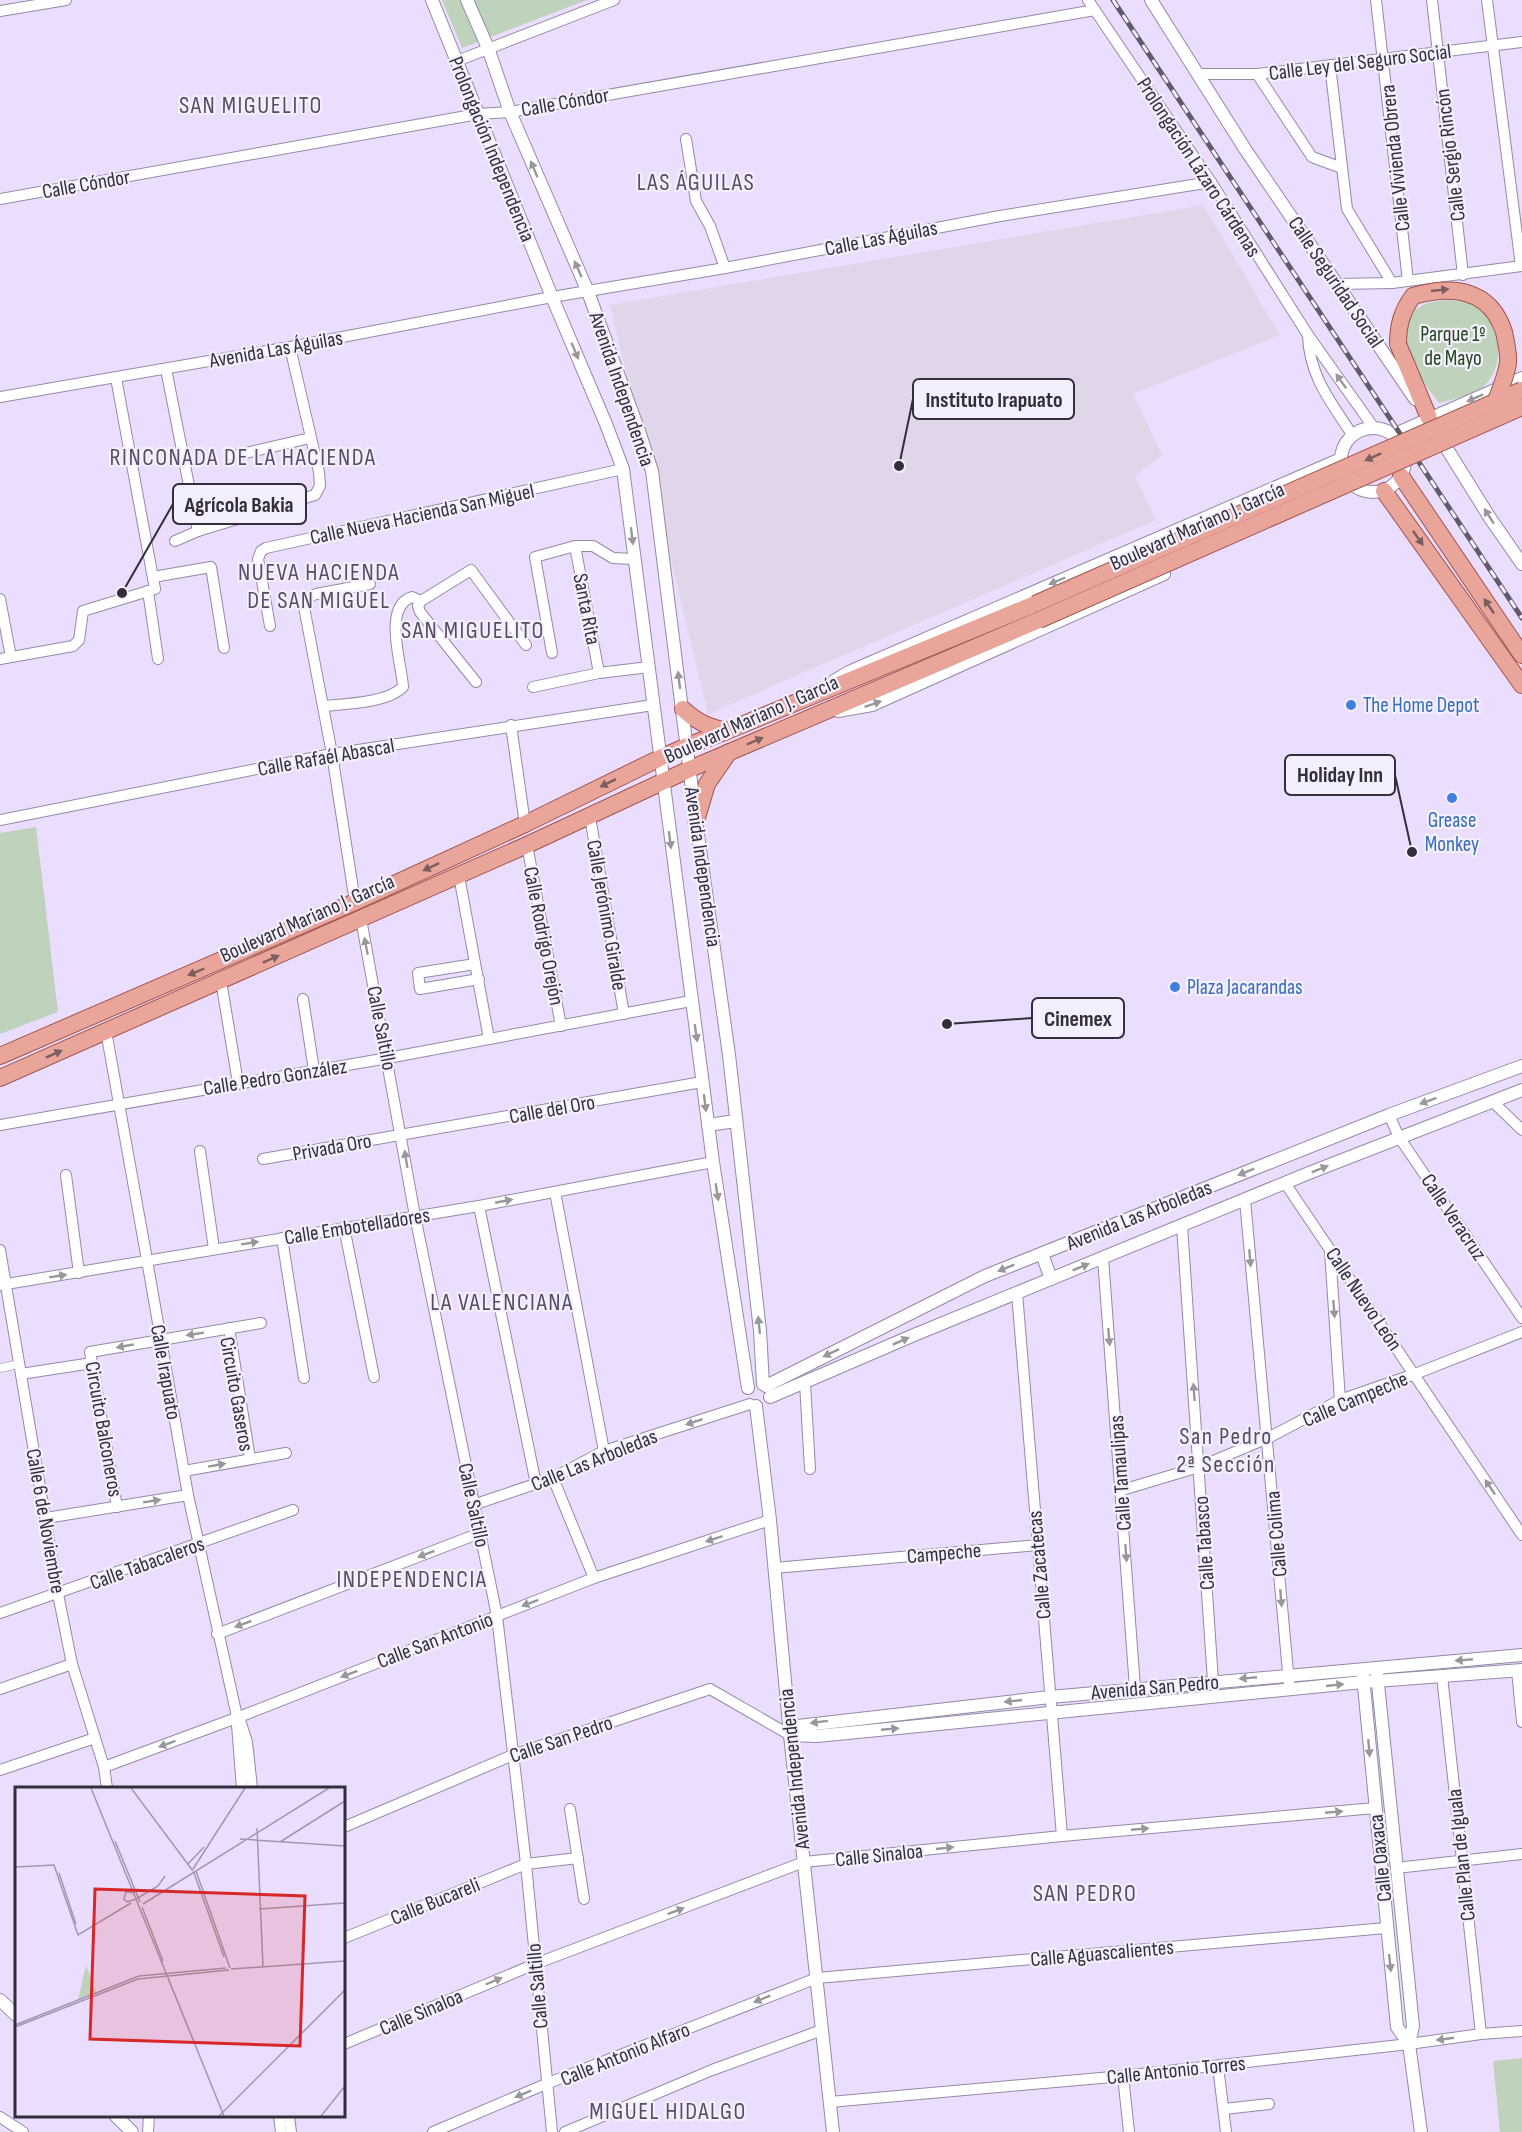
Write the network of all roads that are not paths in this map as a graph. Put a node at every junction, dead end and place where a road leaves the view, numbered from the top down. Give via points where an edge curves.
1 (66, 0) edge
2 (432, 0) edge
3 (467, 0) edge
4 (614, 0) edge
5 (1088, 0) edge
6 (1150, 0) edge
7 (1376, 0) edge
8 (1432, 0) edge
9 (1487, 0) edge
10 (1095, 10) junction
11 (0, 11) edge
12 (1522, 42) edge
13 (1493, 45) junction
14 (488, 48) junction
15 (1438, 52) junction
16 (1383, 57) junction
17 (457, 61) junction
18 (1330, 65) junction
19 (1198, 74) junction
20 (1257, 74) junction
21 (510, 112) junction
22 (478, 114) junction
23 (686, 139) dead end
24 (1342, 168) junction
25 (1211, 182) junction
26 (0, 199) edge
27 (558, 223) joint
28 (1521, 266) edge
29 (725, 268) junction
30 (1463, 274) junction
31 (1408, 281) junction
32 (1392, 283) junction
33 (1338, 284) junction
34 (588, 292) junction
35 (552, 297) junction
36 (1308, 335) junction
37 (290, 347) junction
38 (166, 369) junction
39 (116, 378) junction
40 (1522, 378) edge
41 (1522, 390) edge
42 (0, 398) edge
43 (1495, 403) junction
44 (1522, 407) edge
45 (1522, 414) edge
46 (1429, 418) junction
47 (1374, 428) junction
48 (1353, 435) junction
49 (1393, 435) junction
50 (310, 438) junction
51 (1446, 447) junction
52 (233, 456) dead end
53 (1341, 459) junction
54 (623, 469) junction
55 (1403, 470) junction
56 (1303, 475) junction
57 (1354, 486) junction
58 (1384, 490) junction
59 (1317, 503) junction
60 (198, 531) junction
61 (175, 541) dead end
62 (575, 546) junction
63 (1111, 558) junction
64 (634, 559) junction
65 (1522, 564) edge
66 (153, 577) junction
67 (370, 584) dead end
68 (148, 591) junction
69 (1124, 592) junction
70 (0, 599) edge
71 (421, 607) junction
72 (1037, 612) junction
73 (270, 626) dead end
74 (526, 645) dead end
75 (224, 648) dead end
76 (552, 654) dead end
77 (1522, 655) edge
78 (6, 658) edge
79 (158, 659) dead end
80 (649, 666) junction
81 (599, 673) junction
82 (476, 682) dead end
83 (1522, 685) edge
84 (534, 687) dead end
85 (812, 696) junction
86 (653, 705) junction
87 (324, 706) junction
88 (683, 709) junction
89 (816, 715) junction
90 (511, 725) junction
91 (728, 731) junction
92 (687, 746) junction
93 (729, 752) junction
94 (332, 754) junction
95 (660, 758) junction
96 (690, 769) junction
97 (663, 782) junction
98 (590, 817) junction
99 (0, 820) edge
100 (696, 821) junction
101 (525, 824) junction
102 (527, 845) junction
103 (459, 876) junction
104 (355, 902) junction
105 (361, 919) junction
106 (475, 964) junction
107 (479, 979) junction
108 (221, 981) junction
109 (303, 999) dead end
110 (691, 1002) junction
111 (624, 1014) junction
112 (561, 1026) junction
113 (106, 1031) junction
114 (489, 1039) junction
115 (0, 1056) edge
116 (387, 1058) junction
117 (1522, 1066) edge
118 (314, 1070) junction
119 (0, 1077) edge
120 (702, 1082) junction
121 (238, 1083) junction
122 (1464, 1088) junction
123 (1522, 1090) edge
124 (1492, 1101) junction
125 (118, 1103) junction
126 (1473, 1108) junction
127 (1389, 1115) junction
128 (736, 1121) junction
129 (0, 1125) edge
130 (708, 1125) junction
131 (1522, 1130) edge
132 (402, 1135) junction
133 (1400, 1137) junction
134 (200, 1151) dead end
135 (263, 1159) dead end
136 (713, 1162) junction
137 (66, 1175) dead end
138 (1285, 1183) junction
139 (555, 1192) junction
140 (1245, 1200) junction
141 (479, 1206) junction
142 (415, 1216) junction
143 (1182, 1226) junction
144 (344, 1227) junction
145 (282, 1238) junction
146 (214, 1249) junction
147 (0, 1250) edge
148 (1330, 1250) junction
149 (1042, 1254) junction
150 (1103, 1258) junction
151 (147, 1260) junction
152 (79, 1273) junction
153 (754, 1279) junction
154 (1051, 1279) junction
155 (731, 1282) junction
156 (3, 1284) edge
157 (1017, 1293) junction
158 (1522, 1318) edge
159 (261, 1323) dead end
160 (229, 1328) junction
161 (1522, 1332) edge
162 (160, 1339) junction
163 (92, 1363) junction
164 (0, 1368) edge
165 (20, 1369) junction
166 (1415, 1374) junction
167 (374, 1377) dead end
168 (304, 1378) dead end
169 (805, 1383) junction
170 (748, 1388) junction
171 (766, 1389) junction
172 (1340, 1400) junction
173 (753, 1405) junction
174 (1268, 1438) junction
175 (604, 1451) junction
176 (286, 1453) dead end
177 (250, 1459) junction
178 (1199, 1467) junction
179 (810, 1469) dead end
180 (184, 1471) junction
181 (553, 1478) junction
182 (536, 1484) junction
183 (1122, 1490) junction
184 (188, 1495) junction
185 (473, 1505) junction
186 (117, 1507) junction
187 (293, 1510) dead end
188 (46, 1518) junction
189 (770, 1520) junction
190 (480, 1533) junction
191 (1522, 1535) edge
192 (197, 1545) junction
193 (1038, 1545) junction
194 (774, 1568) junction
195 (594, 1578) junction
196 (58, 1594) junction
197 (0, 1613) edge
198 (497, 1616) junction
199 (217, 1634) junction
200 (1522, 1655) edge
201 (72, 1664) junction
202 (1376, 1667) junction
203 (1362, 1668) junction
204 (1519, 1670) edge
205 (1288, 1674) junction
206 (1442, 1676) junction
207 (1213, 1681) junction
208 (1363, 1682) junction
209 (1378, 1682) junction
210 (1135, 1688) junction
211 (0, 1689) edge
212 (1289, 1690) junction
213 (1050, 1696) junction
214 (1052, 1714) junction
215 (237, 1716) junction
216 (1522, 1722) edge
217 (786, 1730) junction
218 (95, 1738) junction
219 (513, 1755) junction
220 (104, 1767) junction
221 (0, 1770) edge
222 (107, 1787) edge
223 (242, 1787) edge
224 (252, 1787) edge
225 (1375, 1808) junction
226 (570, 1809) dead end
227 (345, 1827) edge
228 (1062, 1836) junction
229 (1522, 1854) edge
230 (578, 1858) junction
231 (1462, 1861) junction
232 (804, 1862) junction
233 (526, 1864) junction
234 (1396, 1868) junction
235 (584, 1899) dead end
236 (1401, 1908) junction
237 (1385, 1909) junction
238 (1386, 1928) junction
239 (345, 1938) edge
240 (535, 1964) junction
241 (817, 1978) junction
242 (0, 2000) edge
243 (15, 2014) edge
244 (822, 2030) junction
245 (1522, 2031) edge
246 (1481, 2034) junction
247 (345, 2044) edge
248 (1409, 2044) junction
249 (1218, 2066) junction
250 (1123, 2076) junction
251 (546, 2084) junction
252 (830, 2102) junction
253 (1269, 2103) dead end
254 (1224, 2109) junction
255 (0, 2116) edge
256 (118, 2117) edge
257 (149, 2117) edge
258 (279, 2117) edge
259 (289, 2117) edge
260 (23, 2132) edge
261 (132, 2132) edge
262 (148, 2132) edge
263 (281, 2132) edge
264 (291, 2132) edge
265 (434, 2132) edge
266 (552, 2132) edge
267 (565, 2132) edge
268 (832, 2132) edge
269 (1129, 2132) edge
270 (1226, 2132) edge
271 (1421, 2132) edge

1 - 11 street
2 - 17 street, Prolongación Independencia
3 - 14 street, Prolongación Independencia
4 - 14 street
5 - 10 street, Prolongación Lázaro Cárdenas
6 - 19 street, Calle Seguridad Social
7 - 16 street, Calle Vivienda Obrera
8 - 15 street, Calle Sergio Rincón
9 - 13 street
10 - 21 street, Calle Cóndor
10 - 25 street, Prolongación Lázaro Cárdenas
12 - 13 street, Calle Ley del Seguro Social
13 - 15 street, Calle Ley del Seguro Social
13 - 28 street
14 - 17 street
14 - 21 street, Prolongación Independencia
15 - 16 street, Calle Ley del Seguro Social
15 - 30 street, Calle Sergio Rincón
16 - 18 street, Calle Ley del Seguro Social
16 - 31 street, Calle Vivienda Obrera
17 - 22 street, Prolongación Independencia
18 - 20 street, Calle Ley del Seguro Social
18 - 24 street
19 - 20 street, Calle Ley del Seguro Social
19 - 33 street, Calle Seguridad Social
20 - 24 street via 1312,157
21 - 22 street, Calle Cóndor
27 -> 21 street, Prolongación Independencia
22 - 26 street, Calle Cóndor
22 - 35 street, Prolongación Independencia
23 - 29 street via 696,201
24 - 32 street via 1347,208
25 - 29 street, Calle Las Águilas via 1000,216
25 - 36 street, Prolongación Lázaro Cárdenas
34 -> 27 street, Avenida Independencia
28 - 30 street
29 - 34 street, Calle Las Águilas
30 - 31 street
31 - 32 street
32 - 33 street
33 - 46 street, Calle Seguridad Social
34 - 35 street, Calle Las Águilas
88 -> 34 street, Avenida Independencia via 652,471
35 - 37 street, Avenida Las Águilas
35 -> 54 street, Avenida Independencia
47 -> 36 street, Prolongación Lázaro Cárdenas
36 - 48 street via 1311,366
37 - 38 street, Avenida Las Águilas
37 - 50 street
38 - 39 street, Avenida Las Águilas
38 - 60 street
39 - 42 street, Avenida Las Águilas
39 - 66 street
40 -> 46 street
41 - 43 main road, Boulevard Mariano J. García, bridge
46 -> 43 main road, bridge via 1398,344 1398,328 1413,296 1450,289 1478,297 1499,317 1508,361
43 -> 72 main road, Boulevard Mariano J. García, bridge
44 - 72 main road, Boulevard Mariano J. García, bridge
45 - 51 street
46 - 49 street
46 - 51 street, Calle Seguridad Social
47 - 48 street
47 - 49 street
48 - 53 street
49 - 55 street via 1403,448
50 - 52 street
50 - 60 street via 320,472 315,495
51 - 55 street
65 -> 51 street, Calle Seguridad Social
53 - 56 street
53 - 57 street via 1347,479
54 -> 64 street, Avenida Independencia
54 - 73 street, Calle Nueva Hacienda San Miguel via 261,550 258,559
55 - 58 street via 1391,487
77 -> 55 main road
56 - 59 street via 1315,485
56 - 63 street
57 - 58 street via 1369,492
57 - 59 street
58 -> 83 main road
59 - 69 street
60 - 61 street
62 - 64 street via 593,546 613,558
62 - 76 street via 535,557
62 - 81 street, Santa Rita
63 - 69 street via 1110,578
63 -> 85 street via 849,672
64 - 80 street, Avenida Independencia
66 - 68 street via 155,590
66 - 75 street via 210,567
67 - 87 street via 316,594 308,597 304,607
68 - 78 street via 83,611 79,640 73,646
68 - 79 street
89 -> 69 street via 872,705
70 - 78 street
71 - 74 street via 471,570
71 - 82 street
71 - 87 street via 412,597 396,615 403,687 394,694 365,701
72 - 85 main road, Boulevard Mariano J. García
72 - 89 main road, Boulevard Mariano J. García
80 - 81 street
80 - 86 street, Avenida Independencia
81 - 84 street
85 - 91 main road, Boulevard Mariano J. García
86 - 90 street, Calle Rafaél Abascal
86 - 95 street, Avenida Independencia
87 - 94 street
88 - 91 main road via 709,728
88 - 92 street, Avenida Independencia
93 -> 89 main road, Boulevard Mariano J. García
90 - 94 street, Calle Rafaél Abascal
90 - 101 street
91 - 92 main road, Boulevard Mariano J. García
92 - 95 main road, Boulevard Mariano J. García
92 - 96 street, Avenida Independencia
93 - 96 main road, Boulevard Mariano J. García
93 - 100 main road via 708,784
94 - 99 street, Calle Rafaél Abascal
94 - 104 street
95 - 97 street, Avenida Independencia
95 -> 101 main road, Boulevard Mariano J. García
96 - 97 main road, Boulevard Mariano J. García
96 - 100 street, Avenida Independencia
97 - 98 main road, Boulevard Mariano J. García
97 -> 110 street, Avenida Independencia
98 - 102 main road, Boulevard Mariano J. García
98 - 111 street, Calle Jerónimo Giralde
100 - 128 street, Avenida Independencia
101 -> 104 main road, Boulevard Mariano J. García
102 - 103 main road, Boulevard Mariano J. García
102 - 112 street, Calle Rodrigo Orejón
103 - 105 main road, Boulevard Mariano J. García
103 - 106 street
104 -> 115 main road, Boulevard Mariano J. García
108 -> 105 main road, Boulevard Mariano J. García
116 -> 105 street, Calle Saltillo
106 - 107 street
106 - 107 street via 417,973 420,989
107 - 114 street
108 - 113 main road, Boulevard Mariano J. García
108 - 121 street
109 - 118 street
110 - 111 street, Calle Pedro González
110 -> 120 street, Avenida Independencia
111 - 112 street, Calle Pedro González
112 - 114 street, Calle Pedro González
119 -> 113 main road, Boulevard Mariano J. García
113 - 125 street, Calle Irapuato
114 - 116 street, Calle Pedro González
116 - 118 street, Calle Pedro González
116 - 132 street, Calle Saltillo
117 - 122 street, Avenida Las Arboledas
118 - 121 street, Calle Pedro González
120 -> 130 street, Avenida Independencia
120 - 132 street, Calle del Oro
121 - 125 street, Calle Pedro González
122 - 126 street
122 -> 127 street, Avenida Las Arboledas
123 - 124 street, Avenida Las Arboledas
124 - 126 street, Avenida Las Arboledas
124 - 131 street
125 - 129 street, Calle Pedro González
125 - 151 street, Calle Irapuato
126 - 133 street, Avenida Las Arboledas
127 - 133 street, Calle Veracruz
127 -> 149 street, Avenida Las Arboledas
128 - 130 street
128 - 153 street, Avenida Independencia
130 - 136 street, Avenida Independencia
132 - 135 street, Privada Oro
142 -> 132 street, Calle Saltillo
138 -> 133 street, Avenida Las Arboledas
133 - 158 street, Calle Veracruz
134 - 146 street
136 - 139 street, Calle Embotelladores
136 -> 155 street, Avenida Independencia
137 - 152 street
138 - 140 street, Avenida Las Arboledas
138 - 148 street, Calle Nuevo León
141 -> 139 street, Calle Embotelladores
139 - 175 street
140 - 143 street, Avenida Las Arboledas
140 -> 174 street, Calle Colima
141 - 142 street, Calle Embotelladores
141 - 182 street
142 - 144 street, Calle Embotelladores
142 - 185 street, Calle Saltillo
143 - 150 street, Avenida Las Arboledas
178 -> 143 street, Calle Tabasco
144 - 145 street, Calle Embotelladores
144 - 167 street
146 -> 145 street, Calle Embotelladores
145 - 168 street
146 - 151 street, Calle Embotelladores
147 - 156 street, Calle 6 de Noviembre
148 - 166 street, Calle Nuevo León
148 -> 172 street
149 - 154 street
149 -> 171 street, Avenida Las Arboledas via 985,1276
154 -> 150 street, Avenida Las Arboledas
150 -> 183 street, Calle Tamaulipas
151 - 152 street, Calle Embotelladores
151 - 162 street, Calle Irapuato
156 -> 152 street, Calle Embotelladores
153 - 155 street
171 -> 153 street, Avenida Independencia
154 - 157 street, Avenida Las Arboledas
155 - 170 street, Avenida Independencia
156 - 165 street, Calle 6 de Noviembre
169 -> 157 street, Avenida Las Arboledas
157 - 193 street, Calle Zacatecas
159 - 160 street
160 -> 162 street, Circuito Gaseros
160 - 177 street, Circuito Gaseros
161 - 166 street, Calle Campeche
162 -> 163 street, Circuito Balconeros via 90,1352
162 - 180 street, Calle Irapuato
163 - 165 street
163 - 186 street, Circuito Balconeros
164 - 165 street
165 - 188 street, Calle 6 de Noviembre
166 - 172 street, Calle Campeche
191 -> 166 street, Calle Nuevo León
169 - 171 street, Avenida Las Arboledas
169 - 179 street
170 - 171 street via 757,1383
170 - 173 street via 747,1399
171 - 173 street via 765,1405
172 - 174 street, Calle Campeche
173 -> 175 street, Calle Las Arboledas
173 - 189 street, Avenida Independencia
174 - 178 street, Calle Campeche
174 -> 205 street, Calle Colima
175 - 181 street, Calle Las Arboledas
176 - 177 street
180 -> 177 street, Circuito Gaseros
178 - 183 street, Calle Campeche
178 - 207 street, Calle Tabasco
180 - 184 street, Calle Irapuato
181 - 182 street, Calle Las Arboledas
181 - 195 street
182 - 185 street, Calle Las Arboledas
183 -> 210 street, Calle Tamaulipas
186 -> 184 street, Circuito Balconeros
184 - 192 street, Calle Irapuato
185 - 190 street, Calle Saltillo
186 - 188 street
187 - 192 street, Calle Tabacaleros
188 - 196 street, Calle 6 de Noviembre
189 - 194 street, Avenida Independencia
189 -> 195 street, Calle San Antonio
190 - 198 street, Calle Saltillo
190 -> 199 street
192 - 196 street, Calle Tabacaleros
192 - 199 street, Calle Irapuato
193 - 194 street, Campeche
193 - 213 street, Calle Zacatecas
194 - 217 street, Avenida Independencia
195 -> 198 street, Calle San Antonio
196 - 197 street, Calle Tabacaleros
196 - 201 street, Calle 6 de Noviembre
198 -> 215 street, Calle San Antonio
198 - 219 street, Calle Saltillo
199 - 215 street, Calle Irapuato
200 -> 202 street, Avenida San Pedro
201 - 211 street
201 - 218 street, Calle 6 de Noviembre
202 - 203 street, Avenida San Pedro
202 - 209 street, Calle Oaxaca
203 - 205 street, Avenida San Pedro
203 - 208 street, Calle Oaxaca
204 - 206 street, Avenida San Pedro
204 - 216 street
205 -> 207 street, Avenida San Pedro
205 - 212 street, Calle Colima
206 - 209 street, Avenida San Pedro
206 - 231 street, Calle Plan de Iguala
207 - 210 street, Avenida San Pedro
208 - 209 street, Avenida San Pedro
212 -> 208 street, Avenida San Pedro
208 -> 225 street, Calle Oaxaca
209 - 234 street, Calle Oaxaca
210 - 213 street, Avenida San Pedro
212 - 214 street, Avenida San Pedro
213 - 214 street, Calle Zacatecas
213 -> 217 street, Avenida San Pedro
217 -> 214 street, Avenida San Pedro via 817,1736
214 - 228 street, Calle Zacatecas
215 -> 220 street, Calle San Antonio
215 - 223 street, Calle Irapuato
215 - 224 street, Calle Irapuato via 247,1742
217 - 219 street, Calle San Pedro via 710,1689
217 - 232 street, Avenida Independencia
218 - 220 street, Calle 6 de Noviembre
218 - 221 street
219 - 227 street, Calle San Pedro
219 - 233 street, Calle Saltillo
220 - 222 street, Calle 6 de Noviembre
228 -> 225 street, Calle Sinaloa
225 - 237 street, Calle Oaxaca
226 - 230 street
232 -> 228 street, Calle Sinaloa
229 - 231 street
230 - 233 street, Calle Bucareli
230 - 235 street
231 - 234 street
231 - 246 street, Calle Plan de Iguala
240 -> 232 street, Calle Sinaloa
232 - 241 street, Avenida Independencia
233 - 239 street, Calle Bucareli
233 - 240 street, Calle Saltillo
234 - 236 street, Calle Oaxaca
236 - 237 street
236 - 248 street, Calle Oaxaca via 1413,2026
237 - 238 street, Calle Oaxaca
238 - 241 street, Calle Aguascalientes
238 -> 248 street, Calle Oaxaca via 1397,2027
247 -> 240 street, Calle Sinaloa
240 - 251 street, Calle Saltillo
241 - 244 street, Avenida Independencia
241 -> 251 street, Calle Antonio Alfaro
242 - 243 street
244 - 252 street, Avenida Independencia
244 - 267 street via 712,2070
245 - 246 street, Calle Antonio Torres
246 -> 248 street, Calle Antonio Torres
248 - 249 street, Calle Antonio Torres
248 - 271 street, Calle Oaxaca
249 - 250 street, Calle Antonio Torres
249 - 254 street
250 - 252 street, Calle Antonio Torres
250 - 269 street
251 -> 265 street, Calle Antonio Alfaro
251 - 266 street, Calle Saltillo
252 - 268 street, Avenida Independencia
253 - 254 street
254 - 270 street
255 - 260 street
256 - 261 street
257 - 262 street
258 - 263 street
259 - 264 street

